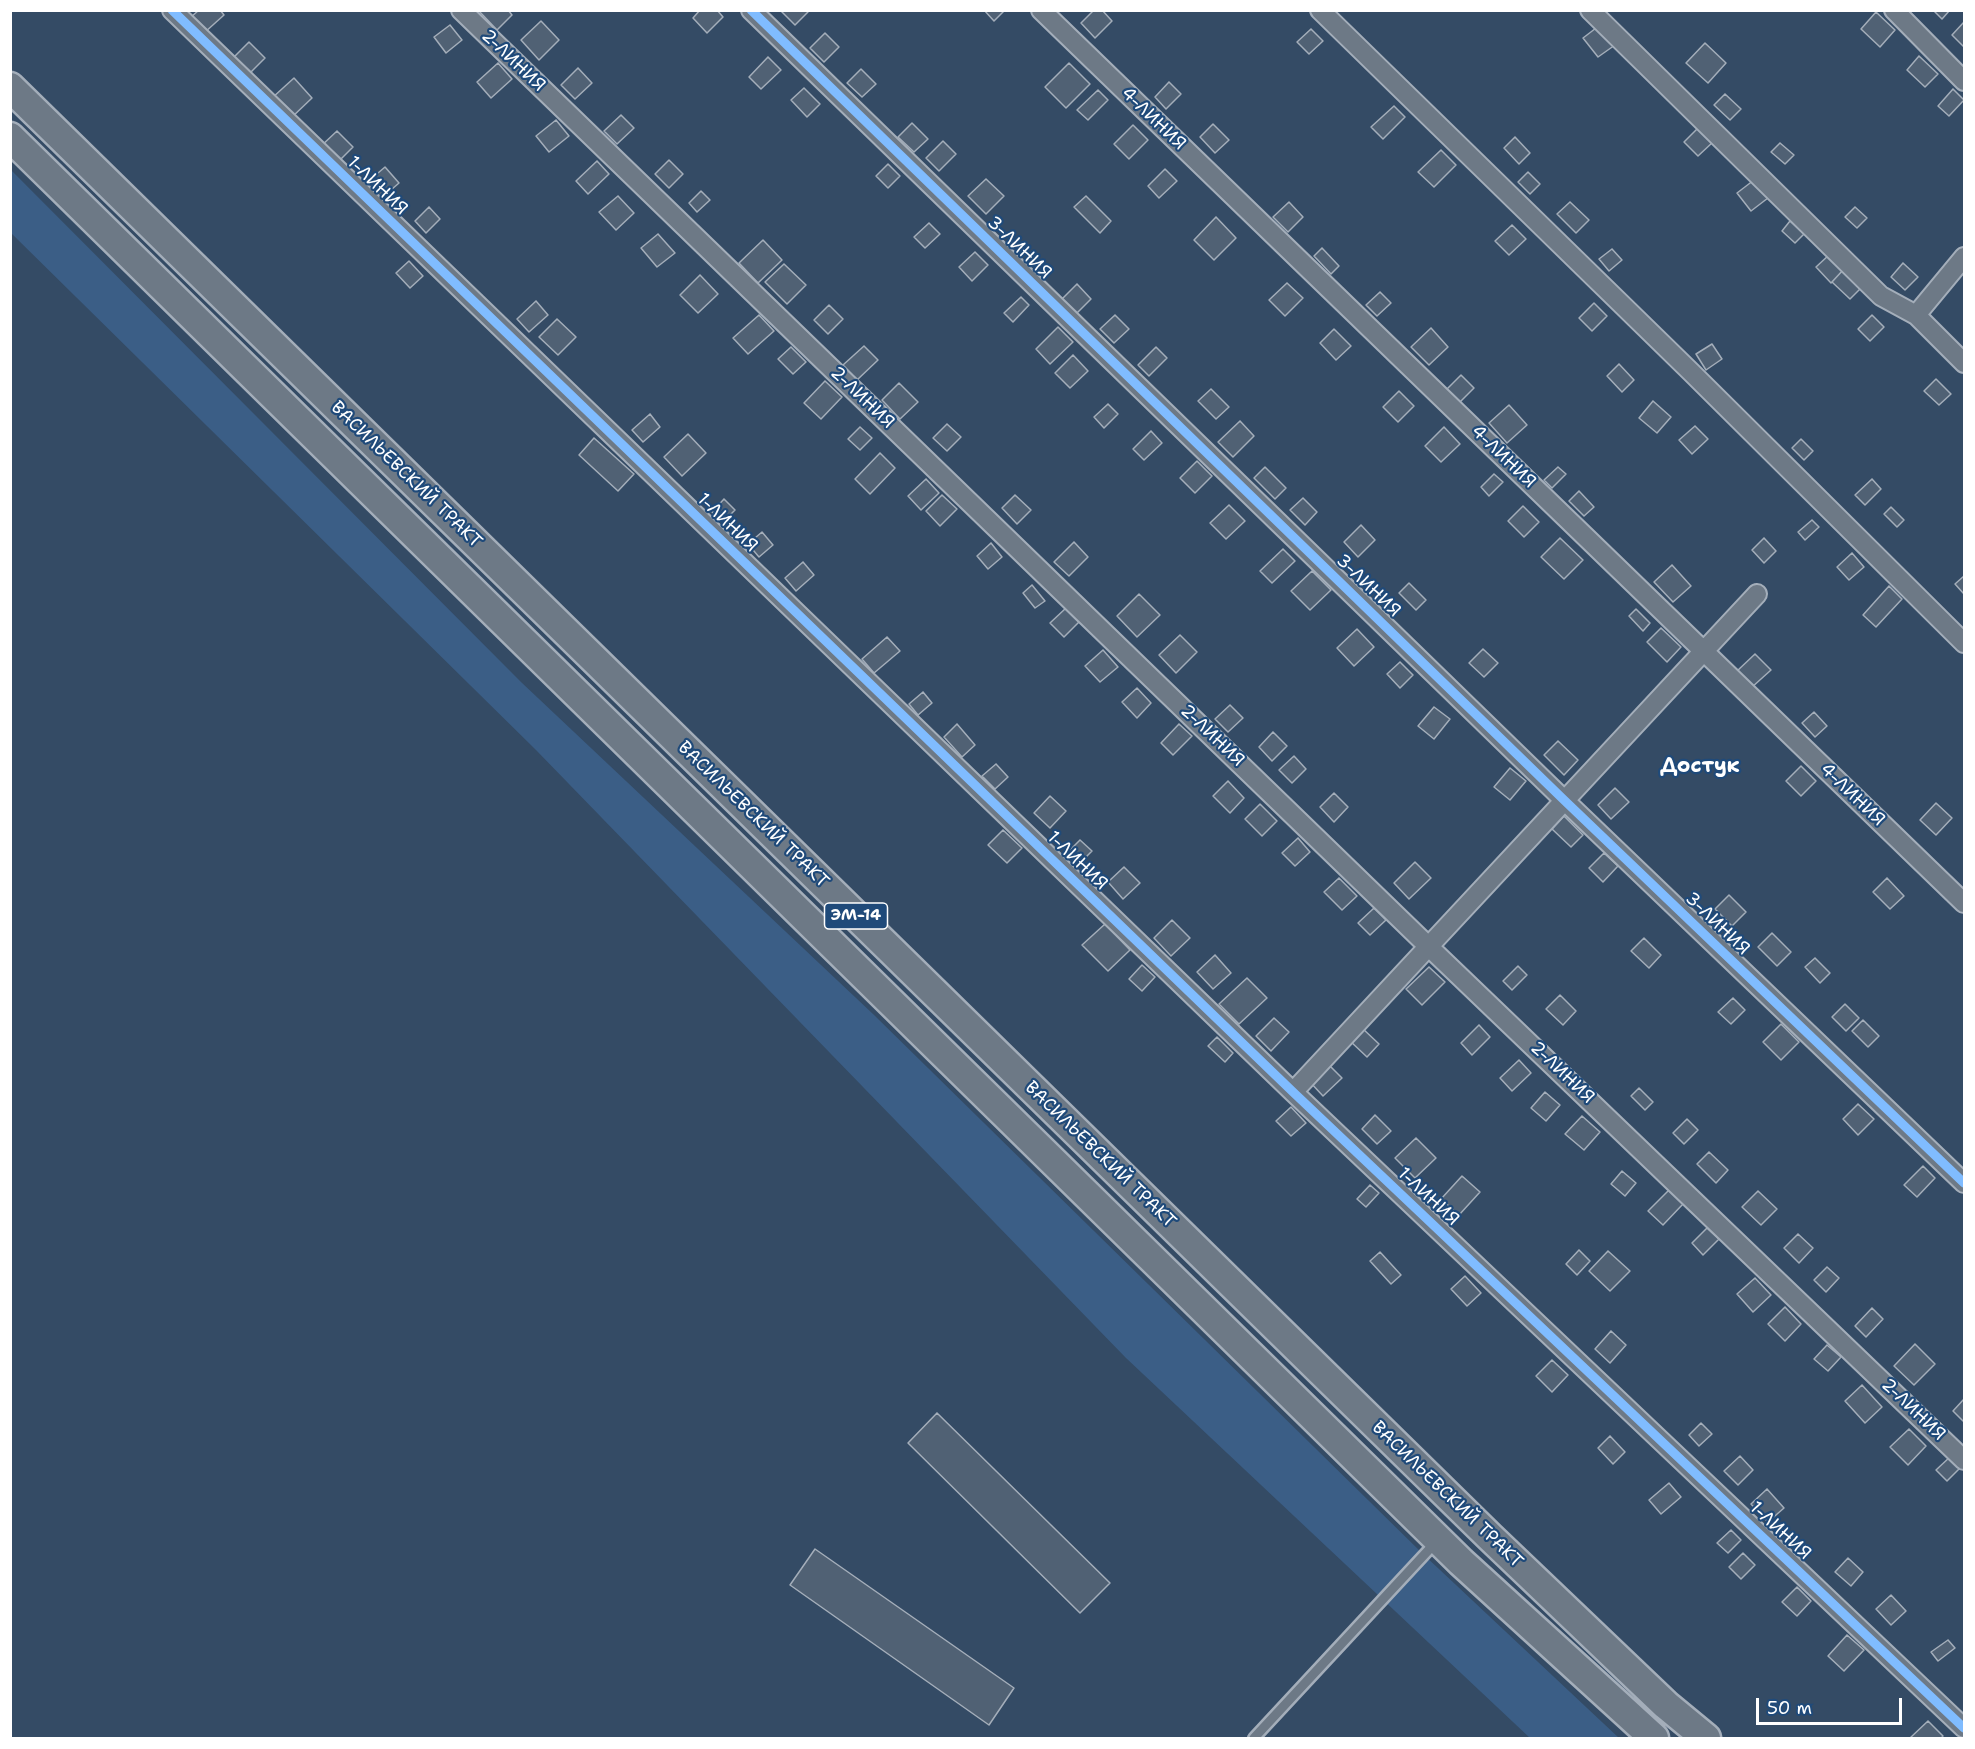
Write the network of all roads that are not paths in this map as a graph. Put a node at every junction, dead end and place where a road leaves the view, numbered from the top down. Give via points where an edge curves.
1 (172, 10) edge
2 (461, 10) edge
3 (751, 10) edge
4 (1041, 10) edge
5 (1320, 10) edge
6 (1590, 10) edge
7 (1894, 10) edge
8 (1965, 81) edge
9 (10, 87) edge
10 (10, 137) edge
11 (1965, 257) edge
12 (1916, 315) junction
13 (1965, 363) edge
14 (1757, 594) dead end
15 (1965, 643) edge
16 (1704, 651) junction
17 (1564, 800) junction
18 (1965, 903) edge
19 (1428, 946) junction
20 (1293, 1092) junction
21 (1965, 1183) edge
22 (1965, 1460) edge
23 (1439, 1540) junction
24 (1965, 1728) edge
25 (1254, 1738) edge
26 (1654, 1738) edge
27 (1706, 1738) edge

1 - 20 street, 1-ЛИНИЯ
2 - 19 street, 2-ЛИНИЯ
3 - 17 street, 3-ЛИНИЯ
4 - 16 street, 4-ЛИНИЯ
5 - 15 street
6 - 12 street via 1881,296
7 - 8 street
9 - 27 main road, ВАСИЛЬЕВСКИЙ ТРАКТ / ЭМ-14 via 1490,1537 1666,1705
10 - 23 main road, ВАСИЛЬЕВСКИЙ ТРАКТ / ЭМ-14
11 - 12 street
12 - 13 street
14 - 16 street
16 - 17 street
16 - 18 street, 4-ЛИНИЯ
17 - 19 street
17 - 21 street, 3-ЛИНИЯ
19 - 20 street
19 - 22 street, 2-ЛИНИЯ
20 - 24 street, 1-ЛИНИЯ
23 - 25 lane
23 - 26 main road, ВАСИЛЬЕВСКИЙ ТРАКТ / ЭМ-14

